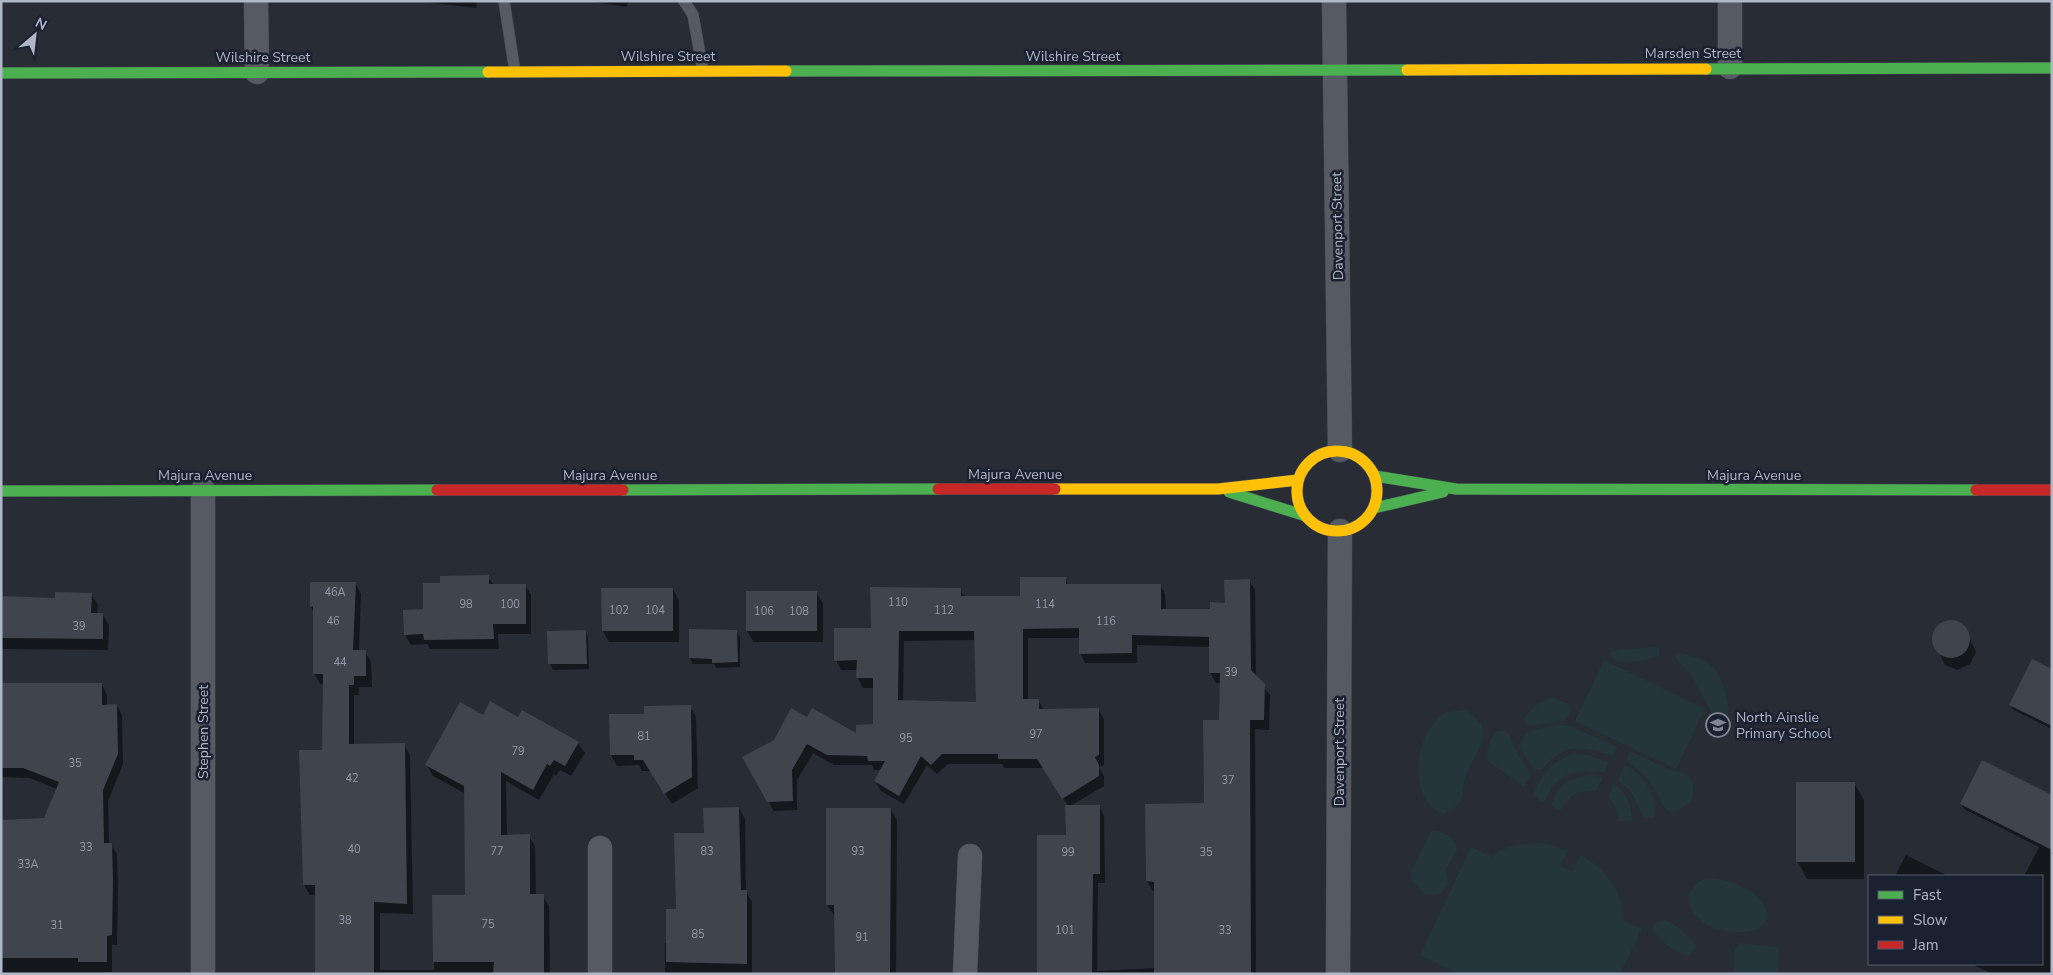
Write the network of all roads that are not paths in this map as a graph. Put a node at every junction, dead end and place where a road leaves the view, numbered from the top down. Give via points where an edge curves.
1 (256, 1) edge
2 (504, 1) edge
3 (684, 1) edge
4 (1334, 1) edge
5 (1730, 1) edge
6 (1730, 67) junction
7 (2052, 68) edge
8 (1335, 70) junction
9 (704, 71) junction
10 (257, 72) junction
11 (515, 72) junction
12 (1, 73) edge
13 (1340, 450) junction
14 (1375, 476) junction
15 (1298, 480) junction
16 (1218, 489) junction
17 (1456, 489) junction
18 (203, 490) junction
19 (2052, 490) edge
20 (1, 491) edge
21 (1374, 508) junction
22 (1306, 516) junction
23 (1340, 531) junction
24 (600, 848) dead end
25 (970, 856) dead end
26 (203, 974) edge
27 (600, 974) edge
28 (965, 974) edge
29 (1338, 974) edge

1 - 10 street
2 - 11 lane
3 - 9 lane via 694,15
4 - 8 street, Davenport Street
5 - 6 street
6 - 7 main road, Marsden Street
6 - 8 main road, Marsden Street
8 - 9 main road, Wilshire Street
8 - 13 street, Davenport Street
9 - 11 main road, Wilshire Street
10 - 11 main road, Wilshire Street
10 - 12 main road, Wilshire Street
13 - 14 main road via 1361,458
13 - 15 main road via 1324,453 1309,461
14 - 17 main road, Majura Avenue
14 - 21 main road via 1378,487
15 - 16 main road, Majura Avenue
15 - 22 main road via 1299,505
16 - 18 main road, Majura Avenue
16 - 22 main road, Majura Avenue
17 - 19 main road, Majura Avenue
17 - 21 main road, Majura Avenue
18 - 20 main road, Majura Avenue
18 - 26 street, Stephen Street
21 - 23 main road via 1360,524
22 - 23 main road via 1321,528
23 - 29 street, Davenport Street
24 - 27 street
25 - 28 street

